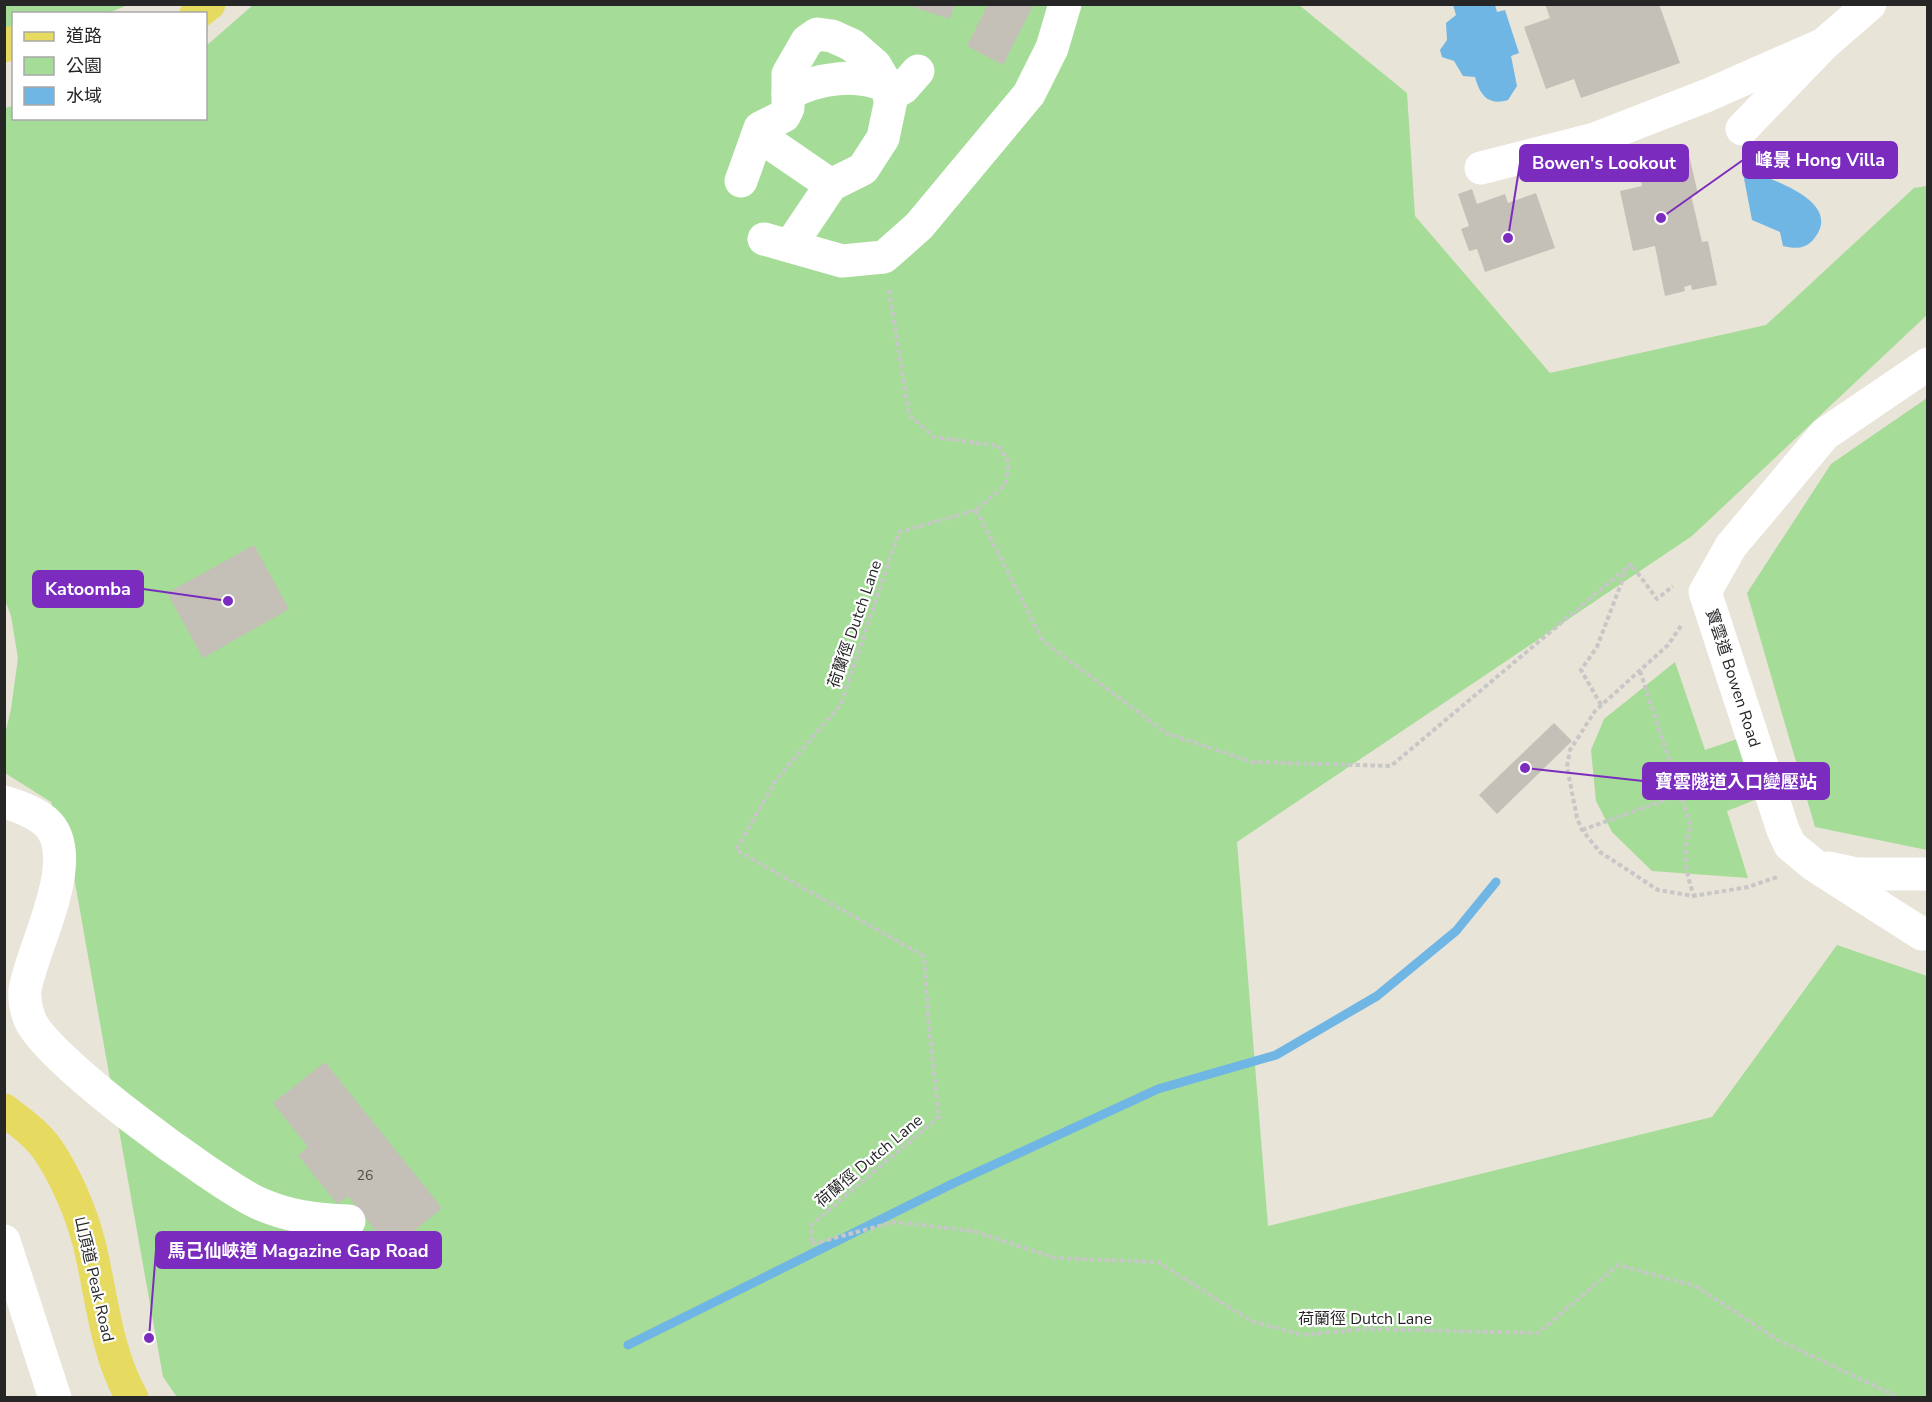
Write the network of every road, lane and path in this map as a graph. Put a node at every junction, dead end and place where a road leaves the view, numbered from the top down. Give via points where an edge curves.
1 (1065, 4) edge
2 (1870, 4) edge
3 (1824, 44) junction
4 (918, 71) dead end
5 (889, 91) junction
6 (788, 94) junction
7 (1742, 129) dead end
8 (758, 135) junction
9 (1481, 168) dead end
10 (741, 181) dead end
11 (831, 185) junction
12 (884, 257) junction
13 (1928, 364) edge
14 (976, 510) junction
15 (1627, 567) junction
16 (1705, 592) junction
17 (1640, 671) junction
18 (1601, 705) junction
19 (1761, 765) junction
20 (1681, 795) junction
21 (4, 801) edge
22 (1582, 830) junction
23 (1814, 865) junction
24 (1928, 874) edge
25 (1694, 896) junction
26 (1928, 932) edge
27 (4, 1110) edge
28 (349, 1221) dead end
29 (4, 1241) edge
30 (55, 1398) edge
31 (132, 1398) edge
32 (1900, 1398) edge

1 - 12 street via 1052,48 1029,94 919,226
2 - 3 street
3 - 7 street
3 - 9 street via 1595,139
4 - 5 street via 903,88
5 - 6 street via 873,80 845,79 807,85
5 - 6 street via 875,65 852,45 817,34 807,41 788,74
5 - 11 street via 889,116 883,138 863,169
6 - 8 street via 784,116 760,128
8 - 10 street
8 - 11 street
11 - 12 street via 777,243 842,261
12 - 14 path, 荷蘭徑 Dutch Lane via 909,415 934,437 999,446 1009,463 1005,485
13 - 16 street, 寶雲道 Bowen Road via 1825,434 1731,546
14 - 15 path via 1043,641 1166,734 1252,762 1391,766
14 - 32 path, 荷蘭徑 Dutch Lane via 899,532 841,704 776,780 736,850 924,956 939,1117 811,1225 812,1244 894,1222 973,1232 1056,1258 1158,1262 1251,1321 1303,1335 1364,1329 1538,1333 1618,1265 1695,1287 1778,1340
15 - 16 path via 1630,564 1657,599 1685,576
15 - 18 path via 1598,647 1581,670
16 - 17 path via 1668,645
16 - 19 street, 寶雲道 Bowen Road
17 - 18 path
17 - 20 path
18 - 22 path via 1570,750 1567,767
19 - 20 path
19 - 23 street, 寶雲道 Bowen Road via 1790,845
20 - 22 path
20 - 25 path via 1691,826 1684,846 1686,872
21 - 28 street via 46,822 55,835 60,854 51,905 25,992 29,1019 45,1041 108,1100 256,1202 313,1220
22 - 25 path via 1600,852 1658,890
23 - 24 street via 1856,874
23 - 25 path via 1748,887
23 - 26 street, 寶雲道 Bowen Road via 1922,934
27 - 31 main road, 山頂道 Peak Road via 48,1149 77,1206 89,1241 110,1345
29 - 30 street

